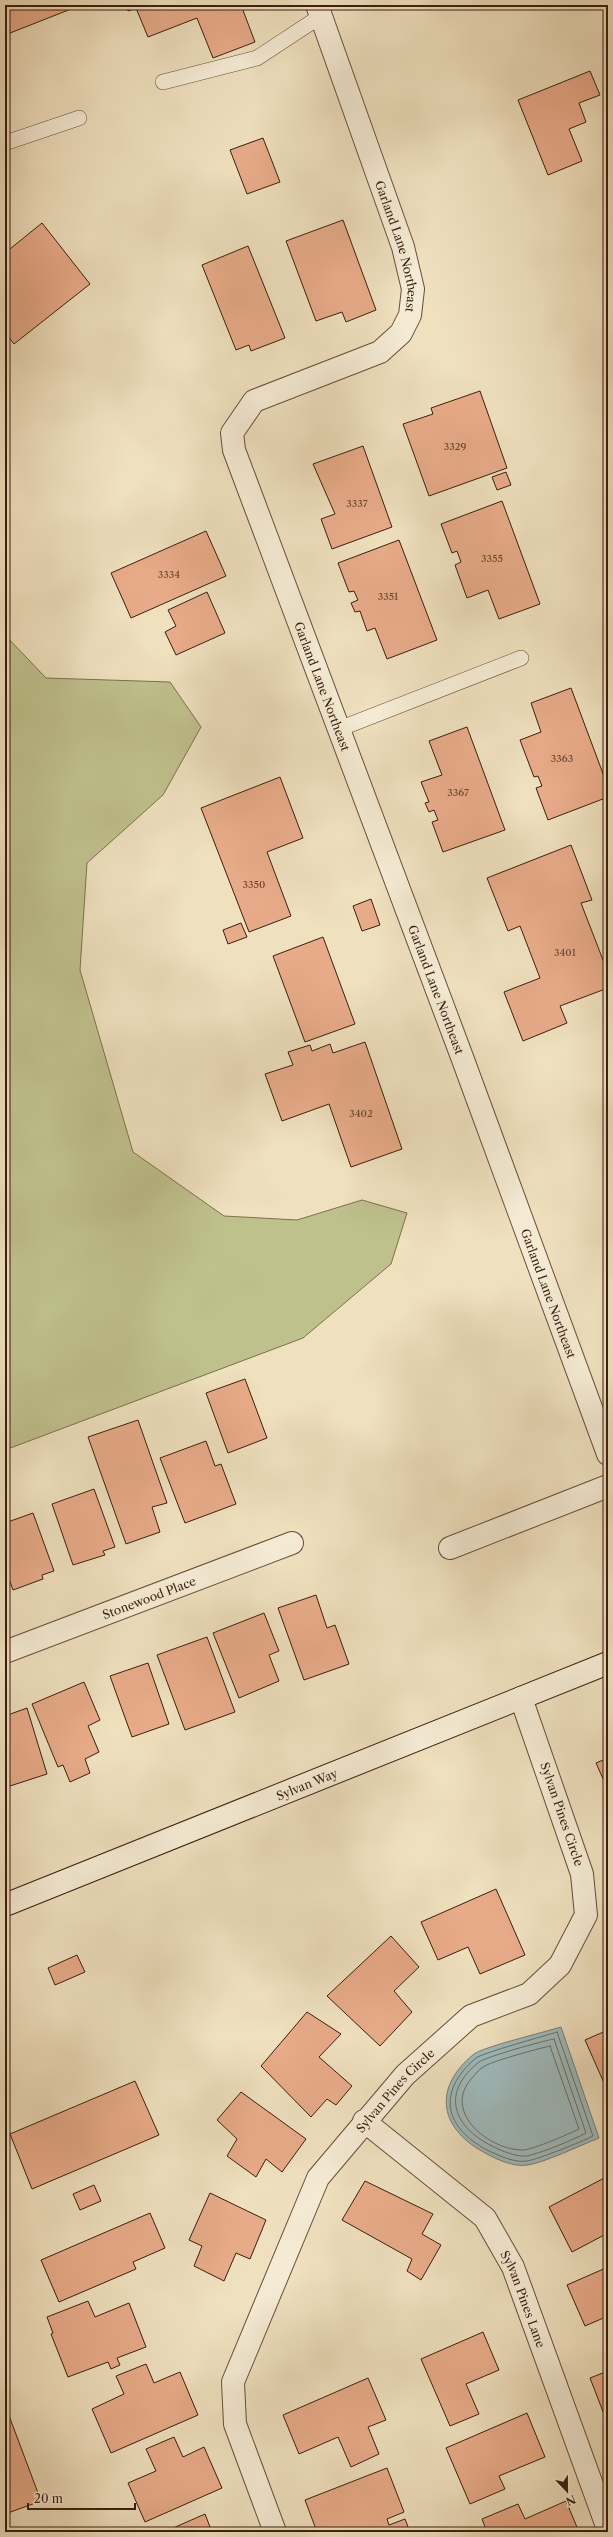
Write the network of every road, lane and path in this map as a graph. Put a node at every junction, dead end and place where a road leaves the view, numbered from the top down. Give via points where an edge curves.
1 (319, 10) edge
2 (163, 82) dead end
3 (79, 118) dead end
4 (5, 143) edge
5 (521, 658) dead end
6 (339, 729) junction
7 (608, 1454) edge
8 (608, 1486) edge
9 (292, 1543) dead end
10 (450, 1548) dead end
11 (5, 1652) edge
12 (608, 1663) edge
13 (521, 1698) junction
14 (5, 1905) edge
15 (364, 2121) junction
16 (608, 2529) edge
17 (275, 2532) edge

1 - 2 lane via 257,58
1 - 6 street, Garland Lane Northeast via 403,247 413,288 410,315 401,333 380,352 254,401 232,433 234,450
3 - 4 lane
5 - 6 lane
6 - 7 street, Garland Lane Northeast
8 - 10 street
9 - 11 street, Stonewood Place
12 - 13 street, Sylvan Way
13 - 14 street, Sylvan Way
13 - 15 street, Sylvan Pines Circle via 582,1874 586,1915 560,1965 529,1994 471,2016 405,2075
15 - 16 street, Sylvan Pines Lane via 485,2218 513,2267
15 - 17 street, Sylvan Pines Circle via 318,2178 233,2382 235,2424

